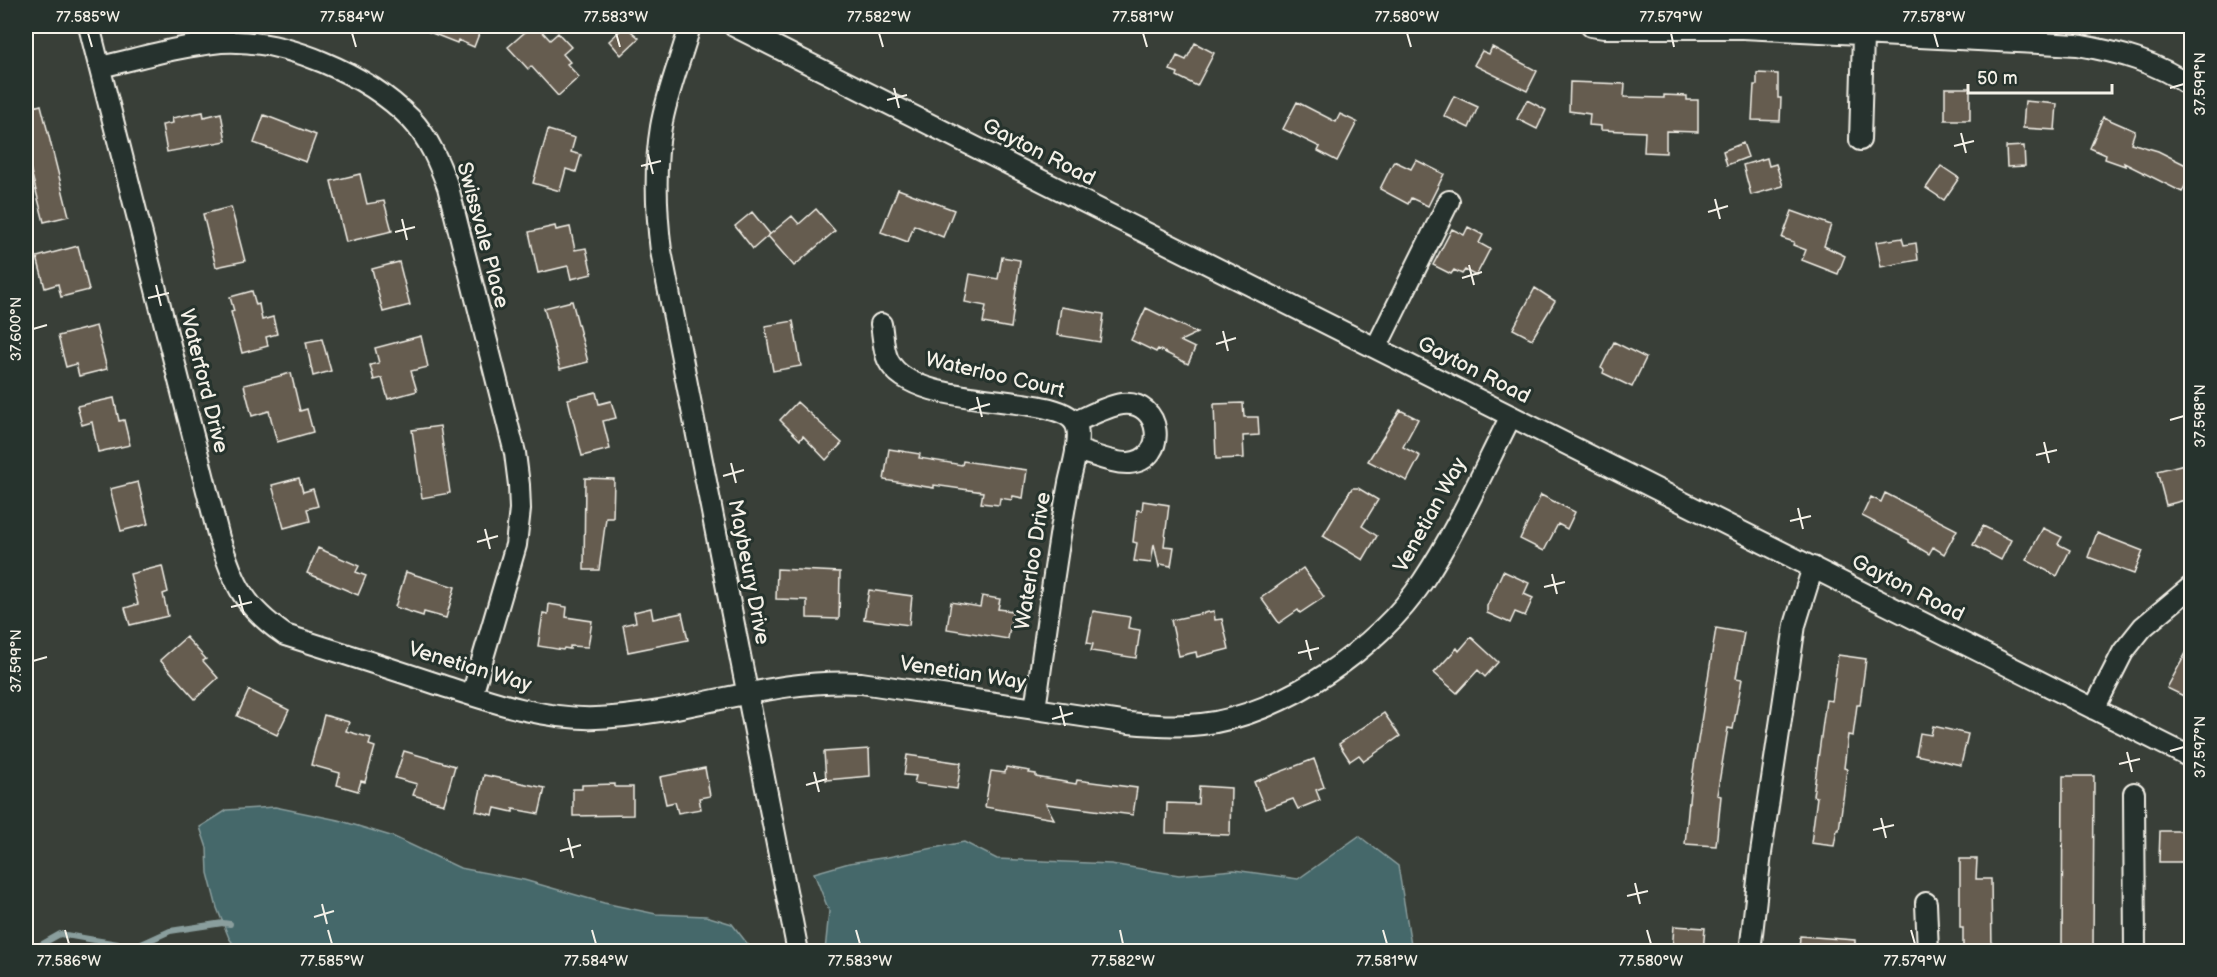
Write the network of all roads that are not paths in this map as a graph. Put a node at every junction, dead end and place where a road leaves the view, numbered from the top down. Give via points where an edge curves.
1 (89, 26) edge
2 (690, 26) edge
3 (734, 26) edge
4 (1591, 26) edge
5 (1743, 27) edge
6 (1863, 36) junction
7 (100, 67) junction
8 (2192, 87) edge
9 (1860, 140) dead end
10 (1449, 201) dead end
11 (881, 324) dead end
12 (1376, 348) junction
13 (1511, 416) junction
14 (1075, 422) junction
15 (1076, 450) junction
16 (1813, 567) junction
17 (2192, 586) edge
18 (275, 628) joint
19 (748, 694) junction
20 (472, 695) junction
21 (1035, 709) junction
22 (2094, 709) junction
23 (2192, 758) edge
24 (2134, 793) dead end
25 (1926, 903) dead end
26 (798, 951) edge
27 (1750, 951) edge
28 (1928, 951) edge
29 (2135, 951) edge

1 - 7 street, Waterford Drive
2 - 19 street, Maybeury Drive via 661,127 656,171 657,216
3 - 12 street, Gayton Road
4 - 5 street
5 - 6 street
6 - 8 street via 2077,45 2147,62
6 - 9 street
7 - 18 street, Waterford Drive via 219,538 235,583 249,604
7 - 20 street, Swissvale Place via 191,46 223,42 259,44 320,60 366,83 411,119 429,144 448,188 519,485 516,545
10 - 12 street
11 - 14 street, Waterloo Court via 888,359 914,382 952,394 1048,409
12 - 13 street, Gayton Road
13 - 16 street, Gayton Road
13 - 21 street, Venetian Way via 1422,584 1377,633 1311,684 1256,711 1203,724 1129,723
14 - 15 street, Waterloo Drive
14 - 15 street, Waterloo Court via 1121,404 1135,404 1153,417 1157,431 1151,451 1131,463
15 - 21 street, Waterloo Drive
16 - 22 street, Gayton Road
16 - 27 street via 1795,625
17 - 22 street via 2143,627 2123,652
18 - 20 street, Venetian Way via 285,635
19 - 20 street, Venetian Way via 632,716 596,718 543,714
19 - 21 street, Venetian Way via 799,684 861,682
19 - 26 street, Maybeury Drive
22 - 23 street, Gayton Road
24 - 29 street
25 - 28 street

